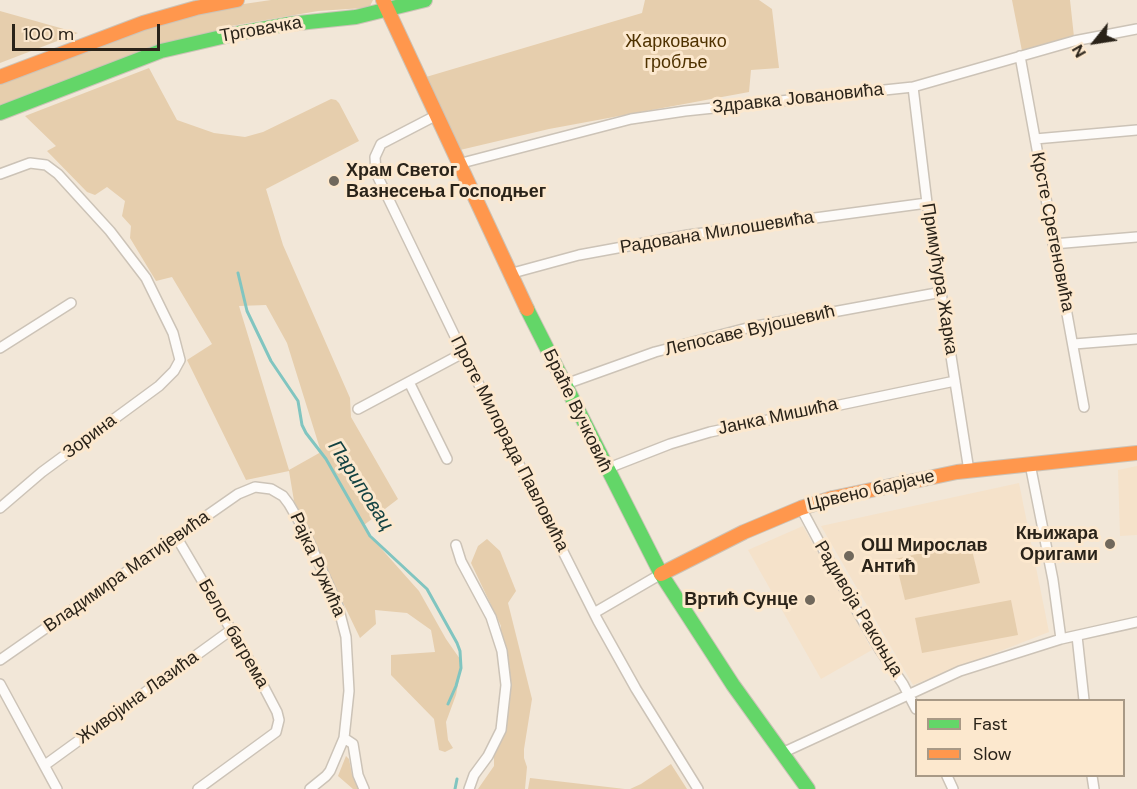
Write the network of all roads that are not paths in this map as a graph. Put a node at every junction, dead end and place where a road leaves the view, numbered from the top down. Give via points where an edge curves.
1 (237, 0) edge
2 (425, 0) edge
3 (212, 2) edge
4 (385, 5) edge
5 (1137, 29) edge
6 (1020, 56) junction
7 (0, 77) edge
8 (913, 87) junction
9 (0, 113) edge
10 (435, 116) junction
11 (1137, 130) edge
12 (1035, 139) junction
13 (458, 164) junction
14 (0, 174) edge
15 (927, 203) junction
16 (1137, 237) edge
17 (1053, 244) junction
18 (509, 274) junction
19 (942, 292) junction
20 (71, 303) dead end
21 (1137, 339) edge
22 (1074, 344) junction
23 (0, 348) edge
24 (463, 353) junction
25 (955, 381) junction
26 (409, 382) junction
27 (563, 385) junction
28 (1084, 407) dead end
29 (358, 409) dead end
30 (1137, 453) edge
31 (447, 459) dead end
32 (1030, 464) junction
33 (606, 469) junction
34 (969, 471) junction
35 (255, 487) joint
36 (0, 508) edge
37 (801, 508) junction
38 (177, 538) junction
39 (456, 545) dead end
40 (661, 574) junction
41 (594, 613) junction
42 (1137, 622) edge
43 (231, 630) junction
44 (1077, 636) junction
45 (1061, 639) junction
46 (0, 660) edge
47 (0, 684) edge
48 (909, 694) junction
49 (1084, 699) edge
50 (915, 707) edge
51 (344, 738) junction
52 (782, 753) junction
53 (45, 765) junction
54 (57, 789) edge
55 (198, 789) edge
56 (310, 789) edge
57 (364, 789) edge
58 (470, 789) edge
59 (698, 789) edge
60 (808, 789) edge

1 - 3 street, Трговачка
2 - 4 street, Трговачка
3 - 7 street, Трговачка via 143,23
4 - 9 street, Трговачка via 356,16 276,26 161,51
4 - 10 street, Браће Вучковић
5 - 6 street, Здравка Јовановића
6 - 8 street, Здравка Јовановића
6 - 12 street, Крсте Сретеновића
8 - 13 street, Здравка Јовановића via 640,118
8 - 15 street, Примућура Жарка
10 - 13 street, Браће Вучковић
10 - 24 street, Проте Милорада Павловића via 381,144 375,168
11 - 12 street
12 - 17 street, Крсте Сретеновића
13 - 18 street, Браће Вучковић
14 - 36 street, Зорина via 27,163 55,170 121,244 146,279 180,354 178,365 159,386
15 - 18 street, Радована Милошевића via 688,235 579,255
15 - 19 street, Примућура Жарка
16 - 17 street
17 - 22 street, Крсте Сретеновића
18 - 27 street, Браће Вучковић
19 - 25 street, Примућура Жарка
19 - 27 street, Лепосаве Вујошевић via 751,327 655,352
20 - 23 street
21 - 22 street
22 - 28 street, Крсте Сретеновића
24 - 26 street
24 - 41 street, Проте Милорада Павловића
25 - 33 street, Јанка Мишића via 693,436
25 - 34 street, Примућура Жарка
26 - 29 street
26 - 31 street
27 - 33 street, Браће Вучковић
30 - 32 street, Црвено барјаче
32 - 34 street, Црвено барјаче
32 - 45 street
33 - 40 street, Браће Вучковић
34 - 37 street, Црвено барјаче via 853,492
35 - 38 street, Владимира Матијевића via 238,494
35 - 51 street, Рајка Ружића via 278,492 289,504 338,606 349,662
37 - 40 street, Црвено барјаче
37 - 48 street, Радивоја Ракоњца via 846,592
38 - 43 street, Белог багрема
38 - 46 street, Владимира Матијевића
39 - 58 street via 491,617 502,651 506,685 501,730
40 - 41 street, Црвено барјаче
40 - 52 street, Браће Вучковић
41 - 59 street, Проте Милорада Павловића
42 - 44 street
43 - 53 street, Живојина Лазића
43 - 55 street, Белог багрема via 279,720 276,732
44 - 45 street
44 - 49 street
45 - 48 street via 960,671
47 - 53 street
48 - 50 street, Радивоја Ракоњца
48 - 52 street
51 - 56 street, Рајка Ружића via 330,771
51 - 57 street via 353,744
52 - 60 street, Браће Вучковић
53 - 54 street

